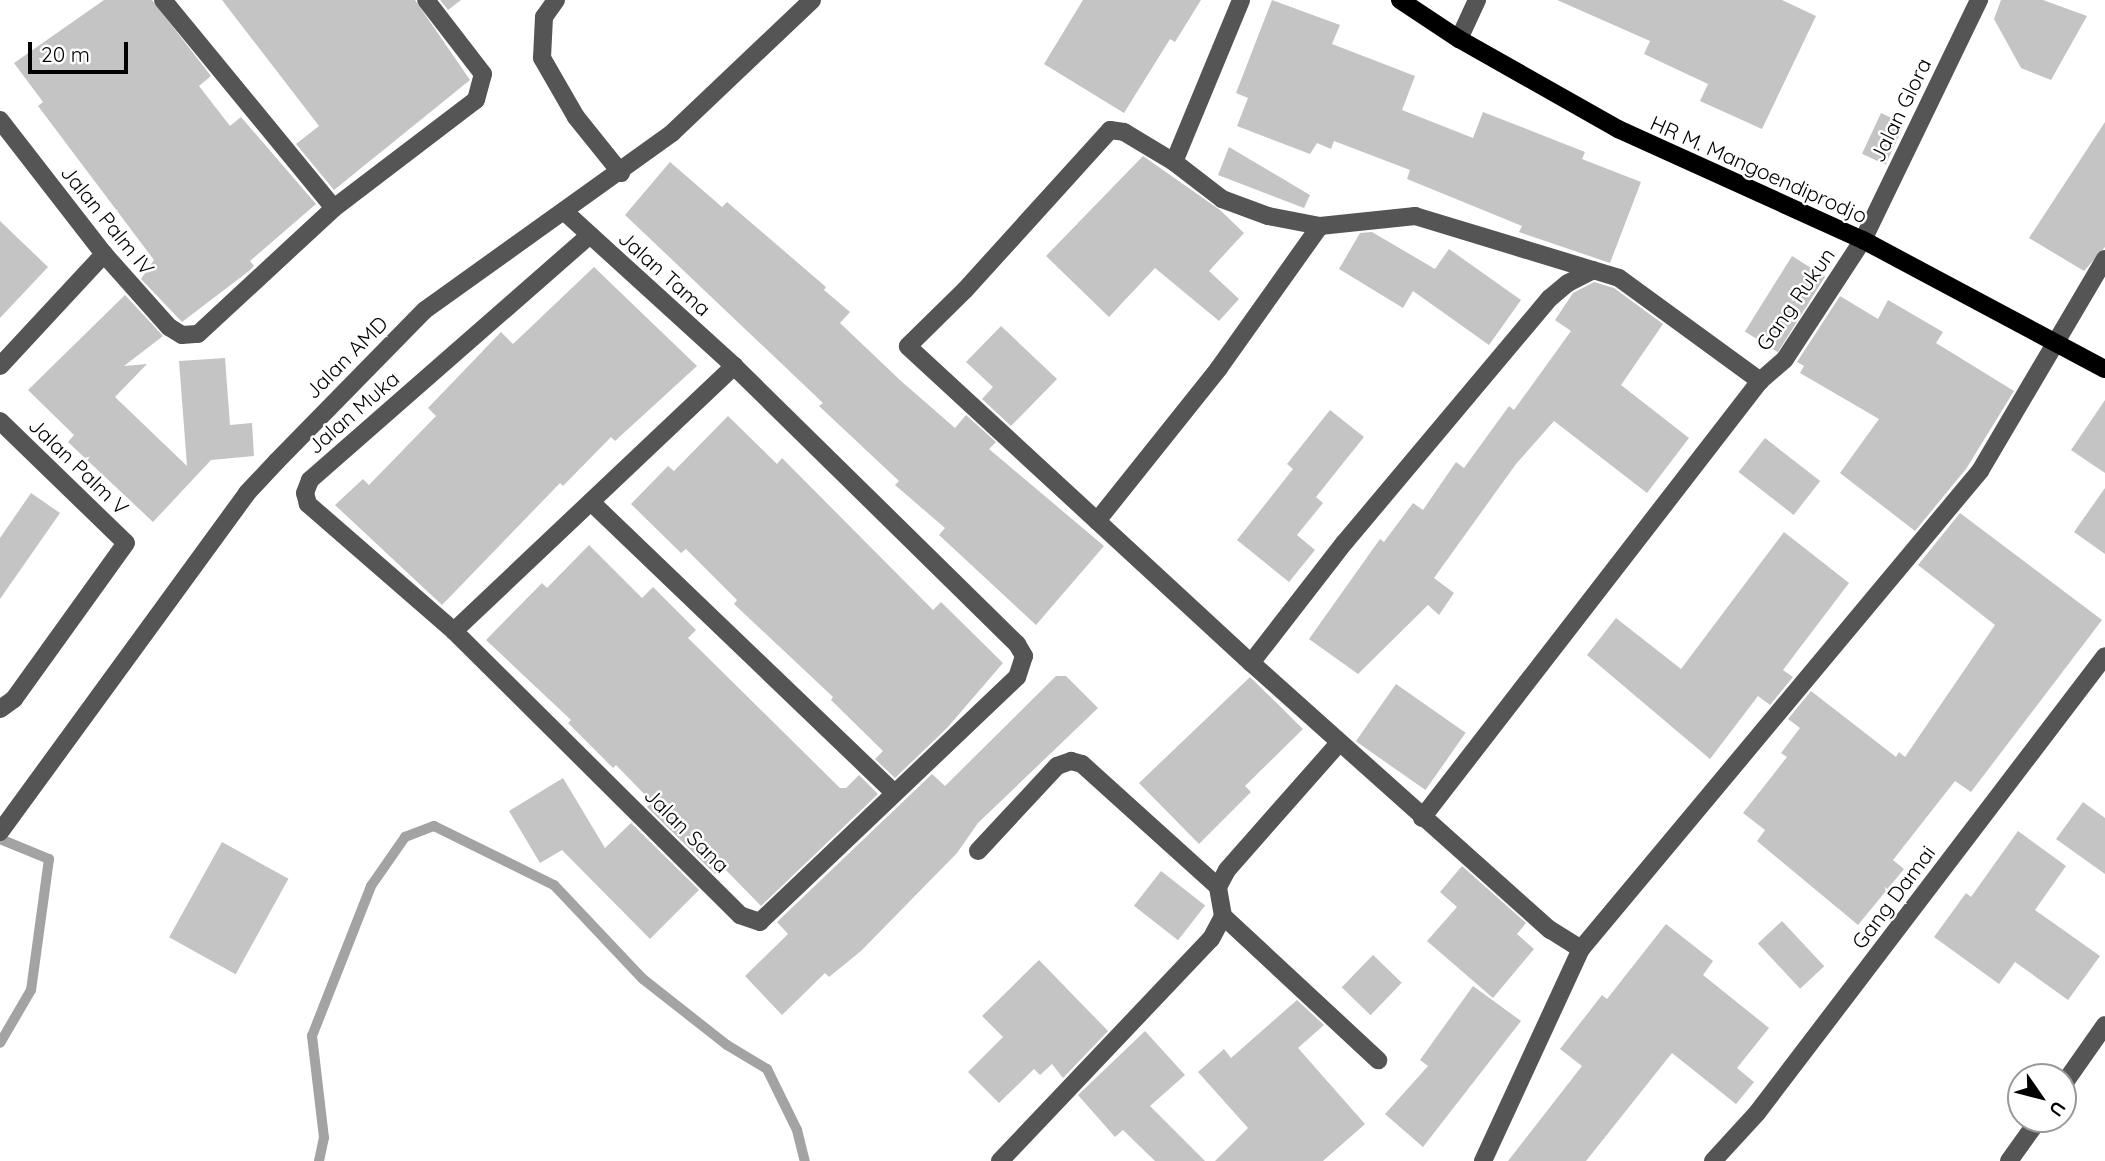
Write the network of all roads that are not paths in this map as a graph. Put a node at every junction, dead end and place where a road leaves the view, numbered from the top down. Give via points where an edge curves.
1 (163, 0) edge
2 (426, 0) edge
3 (556, 0) edge
4 (812, 0) edge
5 (1241, 0) edge
6 (1478, 0) edge
7 (1979, 0) edge
8 (1410, 4) edge
9 (1459, 39) junction
10 (0, 120) edge
11 (1174, 162) junction
12 (621, 173) junction
13 (334, 208) junction
14 (566, 213) junction
15 (1320, 226) junction
16 (590, 235) junction
17 (1863, 240) junction
18 (104, 254) junction
19 (2105, 259) edge
20 (1593, 270) junction
21 (2060, 343) junction
22 (0, 366) edge
23 (734, 366) junction
24 (2105, 369) edge
25 (1760, 381) junction
26 (0, 421) edge
27 (591, 502) junction
28 (1097, 521) junction
29 (454, 631) junction
30 (2105, 656) edge
31 (1251, 663) junction
32 (0, 709) edge
33 (1338, 744) junction
34 (894, 793) junction
35 (1422, 818) junction
36 (0, 832) edge
37 (978, 851) dead end
38 (1218, 887) junction
39 (1223, 916) junction
40 (1581, 949) junction
41 (2105, 1026) edge
42 (1378, 1060) dead end
43 (2077, 1065) edge
44 (2029, 1133) edge
45 (1000, 1161) edge
46 (1483, 1161) edge
47 (1713, 1161) edge
48 (2009, 1161) edge

1 - 13 street
2 - 13 street via 477,65 484,82 476,100
3 - 12 street via 544,17 542,58 576,117
4 - 12 street, Jalan AMD via 672,133
5 - 11 street
6 - 9 street
7 - 17 street, Jalan Glora
8 - 9 main road, HR M. Mangoendiprodjo
9 - 17 main road, HR M. Mangoendiprodjo via 1664,153
10 - 18 street, Jalan Palm IV
11 - 15 street via 1222,199 1268,216
11 - 28 street via 1124,132 1104,134 965,290 908,346
12 - 14 street, Jalan AMD
13 - 18 street, Jalan Palm IV via 208,329 190,336 169,327
14 - 16 street, Jalan Tama
14 - 36 street, Jalan AMD via 425,310 276,461 247,493
15 - 20 street via 1415,216
15 - 28 street via 1219,368
16 - 23 street, Jalan Tama
16 - 29 street, Jalan Muka via 310,480 305,493 308,504
17 - 21 main road, HR M. Mangoendiprodjo
17 - 25 street, Gang Rukun via 1785,359
18 - 22 street
19 - 21 street
20 - 25 street via 1619,278
20 - 31 street via 1550,298 1345,542
21 - 24 main road, HR M. Mangoendiprodjo
21 - 40 street via 1980,471
23 - 27 street
23 - 34 street, Jalan Tama via 1017,644 1024,656 1017,677
25 - 35 street, Gang Rukun
26 - 32 street, Jalan Palm V via 126,543 15,699
27 - 29 street
27 - 34 street
28 - 31 street
29 - 34 street, Jalan Sana via 749,919 767,919
30 - 47 street, Gang Damai via 1757,1113
31 - 33 street
33 - 35 street
33 - 38 street via 1227,870
35 - 40 street via 1550,930
37 - 38 street via 1057,766 1071,761 1082,764
38 - 39 street
39 - 42 street
39 - 45 street via 1212,939
40 - 46 street
41 - 43 street
44 - 48 street

